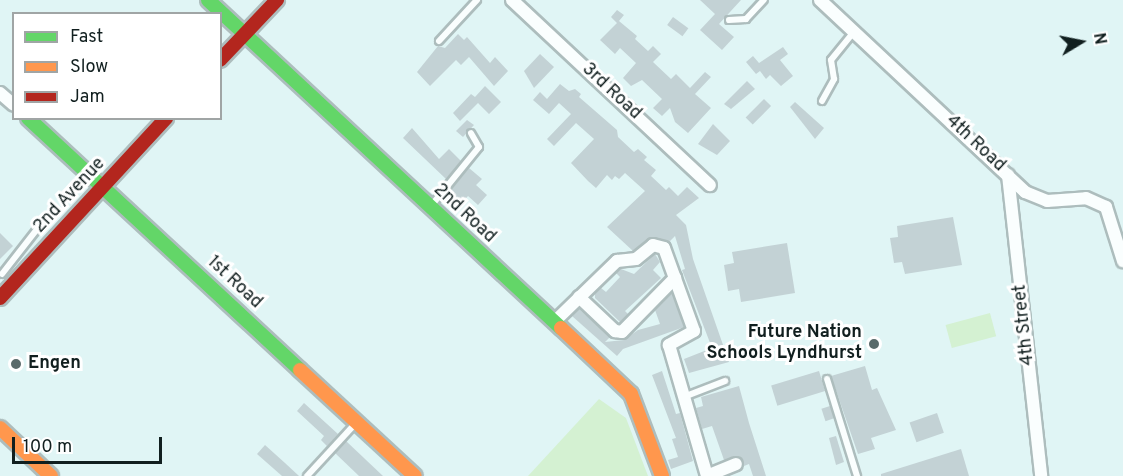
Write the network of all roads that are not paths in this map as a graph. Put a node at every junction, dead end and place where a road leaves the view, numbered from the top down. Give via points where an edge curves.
1 (208, 0) edge
2 (277, 0) edge
3 (477, 0) edge
4 (512, 0) edge
5 (764, 0) edge
6 (820, 0) edge
7 (221, 12) edge
8 (222, 13) edge
9 (729, 20) dead end
10 (854, 31) junction
11 (245, 34) junction
12 (439, 41) dead end
13 (222, 58) edge
14 (0, 93) edge
15 (822, 101) dead end
16 (12, 103) edge
17 (30, 120) edge
18 (164, 120) edge
19 (471, 133) dead end
20 (1008, 175) junction
21 (710, 184) dead end
22 (104, 187) junction
23 (430, 206) junction
24 (41, 224) dead end
25 (1123, 261) edge
26 (1, 274) edge
27 (675, 278) junction
28 (17, 280) junction
29 (579, 297) junction
30 (0, 298) edge
31 (554, 322) junction
32 (827, 379) dead end
33 (725, 381) dead end
34 (686, 396) junction
35 (357, 421) junction
36 (0, 428) edge
37 (0, 442) edge
38 (736, 464) dead end
39 (709, 475) edge
40 (37, 476) edge
41 (51, 476) edge
42 (307, 476) edge
43 (415, 476) edge
44 (662, 476) edge
45 (857, 476) edge
46 (1041, 476) edge

1 - 7 street, 2nd Road
2 - 11 street
3 - 12 lane
4 - 21 street, 3rd Road
5 - 9 lane via 746,19
6 - 10 street, 4th Road
8 - 11 street, 2nd Road
10 - 15 lane via 831,60 834,79
10 - 20 street, 4th Road
11 - 13 street
11 - 23 street, 2nd Road
14 - 16 street
17 - 22 street, 1st Road
18 - 22 street, 2nd Avenue
19 - 23 lane via 479,147
20 - 25 street, 4th Road via 1025,192 1040,199 1086,198 1106,207
20 - 46 street, 4th Street
22 - 28 street, 2nd Avenue
22 - 35 street, 1st Road
23 - 31 street, 2nd Road
24 - 26 lane
26 - 28 lane
27 - 29 street via 622,332 615,331
27 - 29 street via 667,252 661,245 652,245 636,259 617,261
27 - 34 street via 694,331 669,345
28 - 30 street, 2nd Avenue
29 - 31 street
31 - 44 street, 2nd Road via 634,397
32 - 45 lane
33 - 34 lane
34 - 39 street
35 - 42 lane
35 - 43 street, 1st Road
36 - 41 street
37 - 40 street
38 - 39 street

